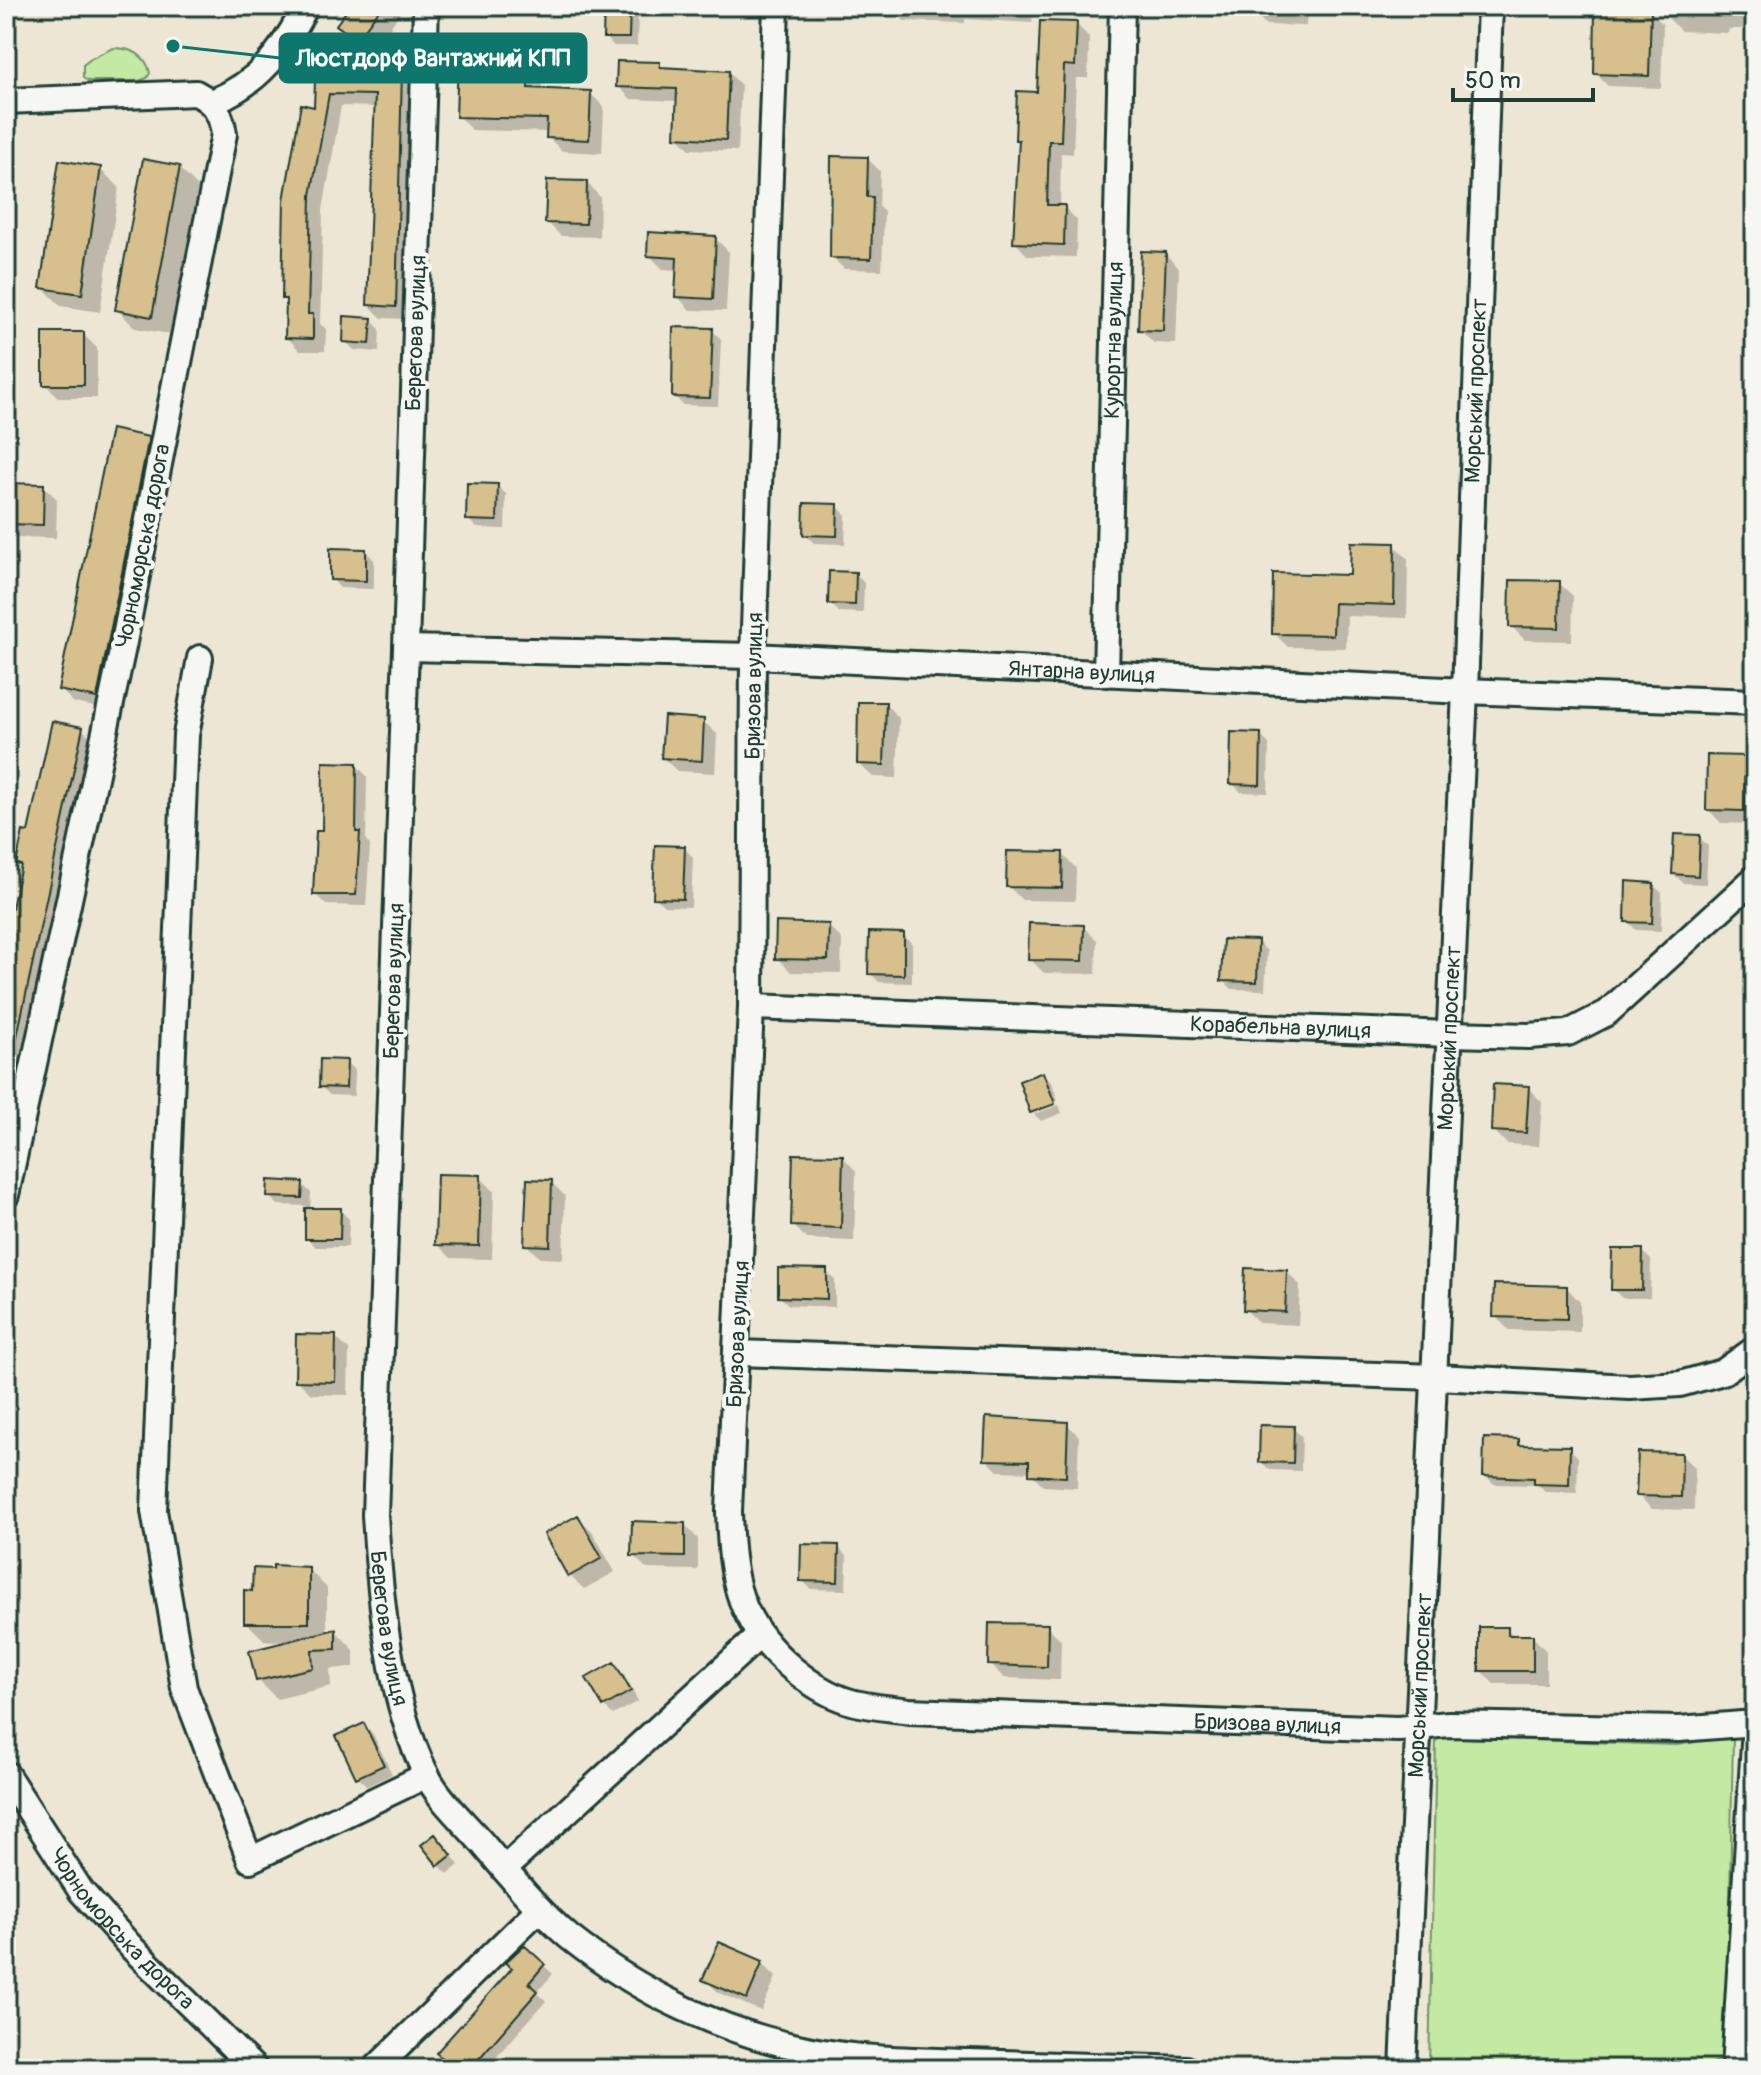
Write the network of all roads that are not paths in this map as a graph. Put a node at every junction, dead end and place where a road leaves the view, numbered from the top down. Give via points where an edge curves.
1 (306, 6) edge
2 (426, 6) edge
3 (776, 6) edge
4 (1122, 6) edge
5 (1490, 6) edge
6 (6, 101) edge
7 (212, 102) junction
8 (406, 648) junction
9 (753, 656) junction
10 (200, 658) dead end
11 (1106, 674) junction
12 (1465, 691) junction
13 (1755, 702) edge
14 (1755, 878) edge
15 (751, 1007) junction
16 (1450, 1034) junction
17 (6, 1195) edge
18 (1755, 1349) edge
19 (738, 1353) junction
20 (1436, 1377) junction
21 (759, 1636) junction
22 (1755, 1725) edge
23 (1420, 1726) junction
24 (6, 1774) edge
25 (427, 1775) junction
26 (504, 1869) junction
27 (539, 1909) junction
28 (1755, 2060) edge
29 (255, 2069) edge
30 (375, 2069) edge
31 (1186, 2069) edge
32 (1403, 2069) edge
33 (1736, 2069) edge

1 - 7 street via 286,44 259,74
2 - 8 street, Берегова вулиця
3 - 9 street, Бризова вулиця
4 - 11 street, Курортна вулиця
5 - 12 street, Морський проспект
6 - 7 street via 196,93
7 - 17 street, Чорноморська дорога via 221,114 224,134 123,647
8 - 9 street, Янтарна вулиця
8 - 25 street, Берегова вулиця via 375,1515 379,1588 391,1659
9 - 11 street, Янтарна вулиця
9 - 15 street, Бризова вулиця
10 - 25 street via 186,735 154,1511 184,1688 250,1860
11 - 12 street, Янтарна вулиця
12 - 13 street, Янтарна вулиця
12 - 16 street, Морський проспект
14 - 16 street, Корабельна вулиця via 1607,1013 1568,1033
15 - 16 street, Корабельна вулиця
15 - 19 street, Бризова вулиця
16 - 20 street, Морський проспект
18 - 20 street via 1723,1372 1680,1384 1630,1387
19 - 20 street
19 - 21 street, Бризова вулиця via 731,1557 740,1599
20 - 23 street, Морський проспект
21 - 23 street, Бризова вулиця via 810,1683 847,1701 909,1711
21 - 26 street
22 - 23 street, Бризова вулиця
22 - 33 street
23 - 32 street, Морський проспект
24 - 29 street, Чорноморська дорога via 81,1891
25 - 26 street, Берегова вулиця
26 - 27 street, Берегова вулиця
27 - 30 street
27 - 31 street, Берегова вулиця via 612,1968 681,2007 741,2032 807,2050 879,2059
28 - 33 street

